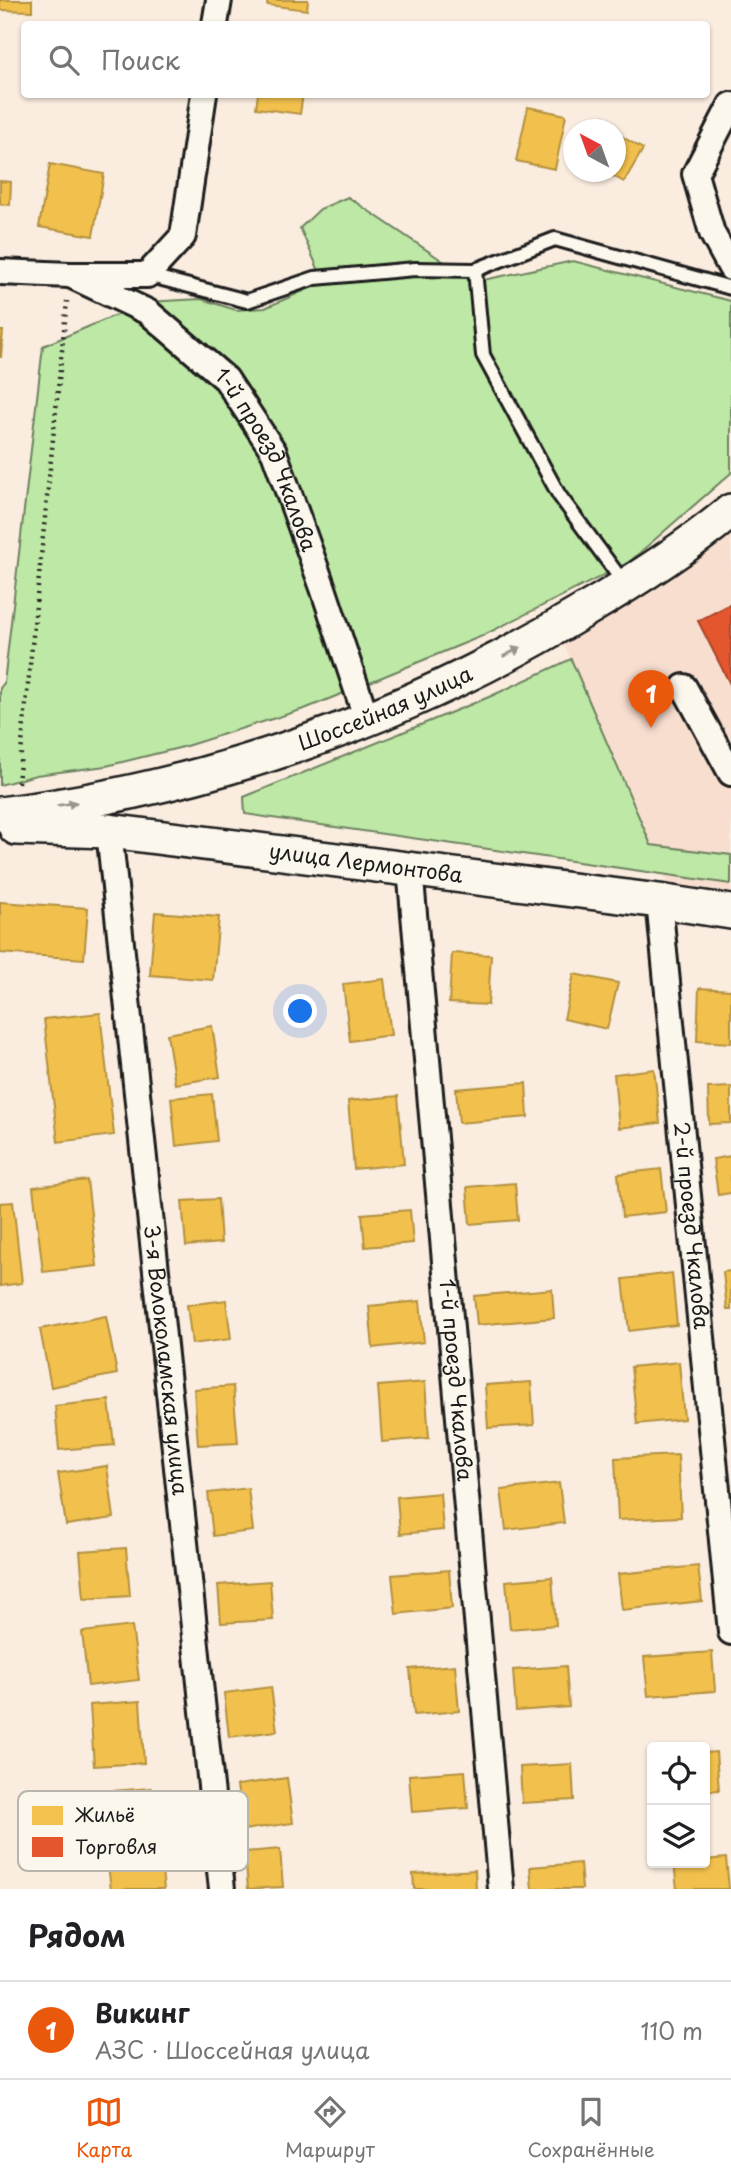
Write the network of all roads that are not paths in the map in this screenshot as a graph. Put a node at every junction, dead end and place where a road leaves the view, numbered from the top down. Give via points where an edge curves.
1 (219, 0) edge
2 (216, 21) edge
3 (203, 98) edge
4 (731, 105) edge
5 (731, 268) edge
6 (475, 270) junction
7 (0, 272) edge
8 (70, 275) junction
9 (147, 275) junction
10 (731, 288) edge
11 (731, 511) edge
12 (626, 586) junction
13 (684, 687) dead end
14 (367, 720) junction
15 (731, 773) edge
16 (5, 818) edge
17 (109, 831) junction
18 (410, 869) junction
19 (659, 901) junction
20 (731, 912) edge
21 (731, 1632) edge
22 (212, 1791) edge
23 (220, 1871) edge
24 (222, 1889) edge
25 (501, 1889) edge

1 - 2 street
3 - 9 street via 183,236
4 - 5 street via 695,174 712,233
6 - 9 lane via 415,269 314,278 247,301
6 - 10 lane via 555,239
6 - 12 lane via 483,355 559,495
7 - 8 street
8 - 9 street
8 - 14 street, 1-й проезд Чкалова via 148,312 226,379 274,452
11 - 12 main road, Шоссейная улица
14 -> 12 main road, Шоссейная улица via 456,681
13 - 15 street
16 -> 14 main road, Шоссейная улица via 229,767
16 - 17 main road, улица Лермонтова
17 - 18 main road, улица Лермонтова
17 - 22 street, 3-я Волоколамская улица
18 - 19 main road, улица Лермонтова
18 - 25 street, 1-й проезд Чкалова
19 - 20 main road, улица Лермонтова
19 - 21 street, 2-й проезд Чкалова
23 - 24 street, 3-я Волоколамская улица

